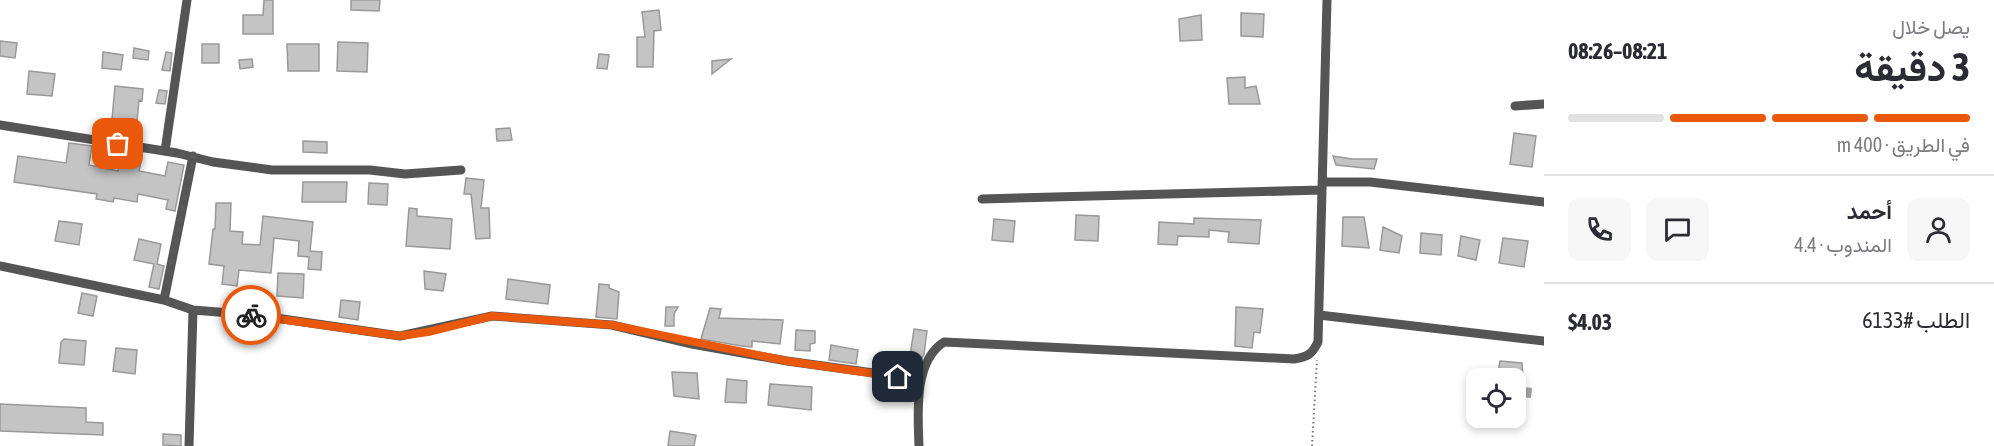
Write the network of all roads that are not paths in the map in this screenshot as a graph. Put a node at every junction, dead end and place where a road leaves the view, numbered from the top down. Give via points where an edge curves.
1 (188, 0) edge
2 (1327, 0) edge
3 (1544, 104) edge
4 (1515, 106) dead end
5 (0, 125) edge
6 (165, 151) junction
7 (193, 156) junction
8 (461, 170) dead end
9 (1322, 186) junction
10 (982, 199) dead end
11 (1544, 202) edge
12 (0, 266) edge
13 (164, 300) junction
14 (193, 310) junction
15 (1318, 315) junction
16 (1544, 341) edge
17 (920, 382) junction
18 (189, 446) edge
19 (920, 446) edge

1 - 6 street
2 - 9 street
3 - 4 street
5 - 6 street
6 - 7 street
7 - 8 street via 272,170 405,174
7 - 13 street
9 - 10 street
9 - 11 street via 1370,182
9 - 15 street
12 - 13 street
13 - 14 street
14 - 17 street via 400,336 492,316 612,325 704,346
14 - 18 street
15 - 16 street
15 - 17 street via 1318,342 1313,353 1305,358 953,340 936,347
17 - 19 street

